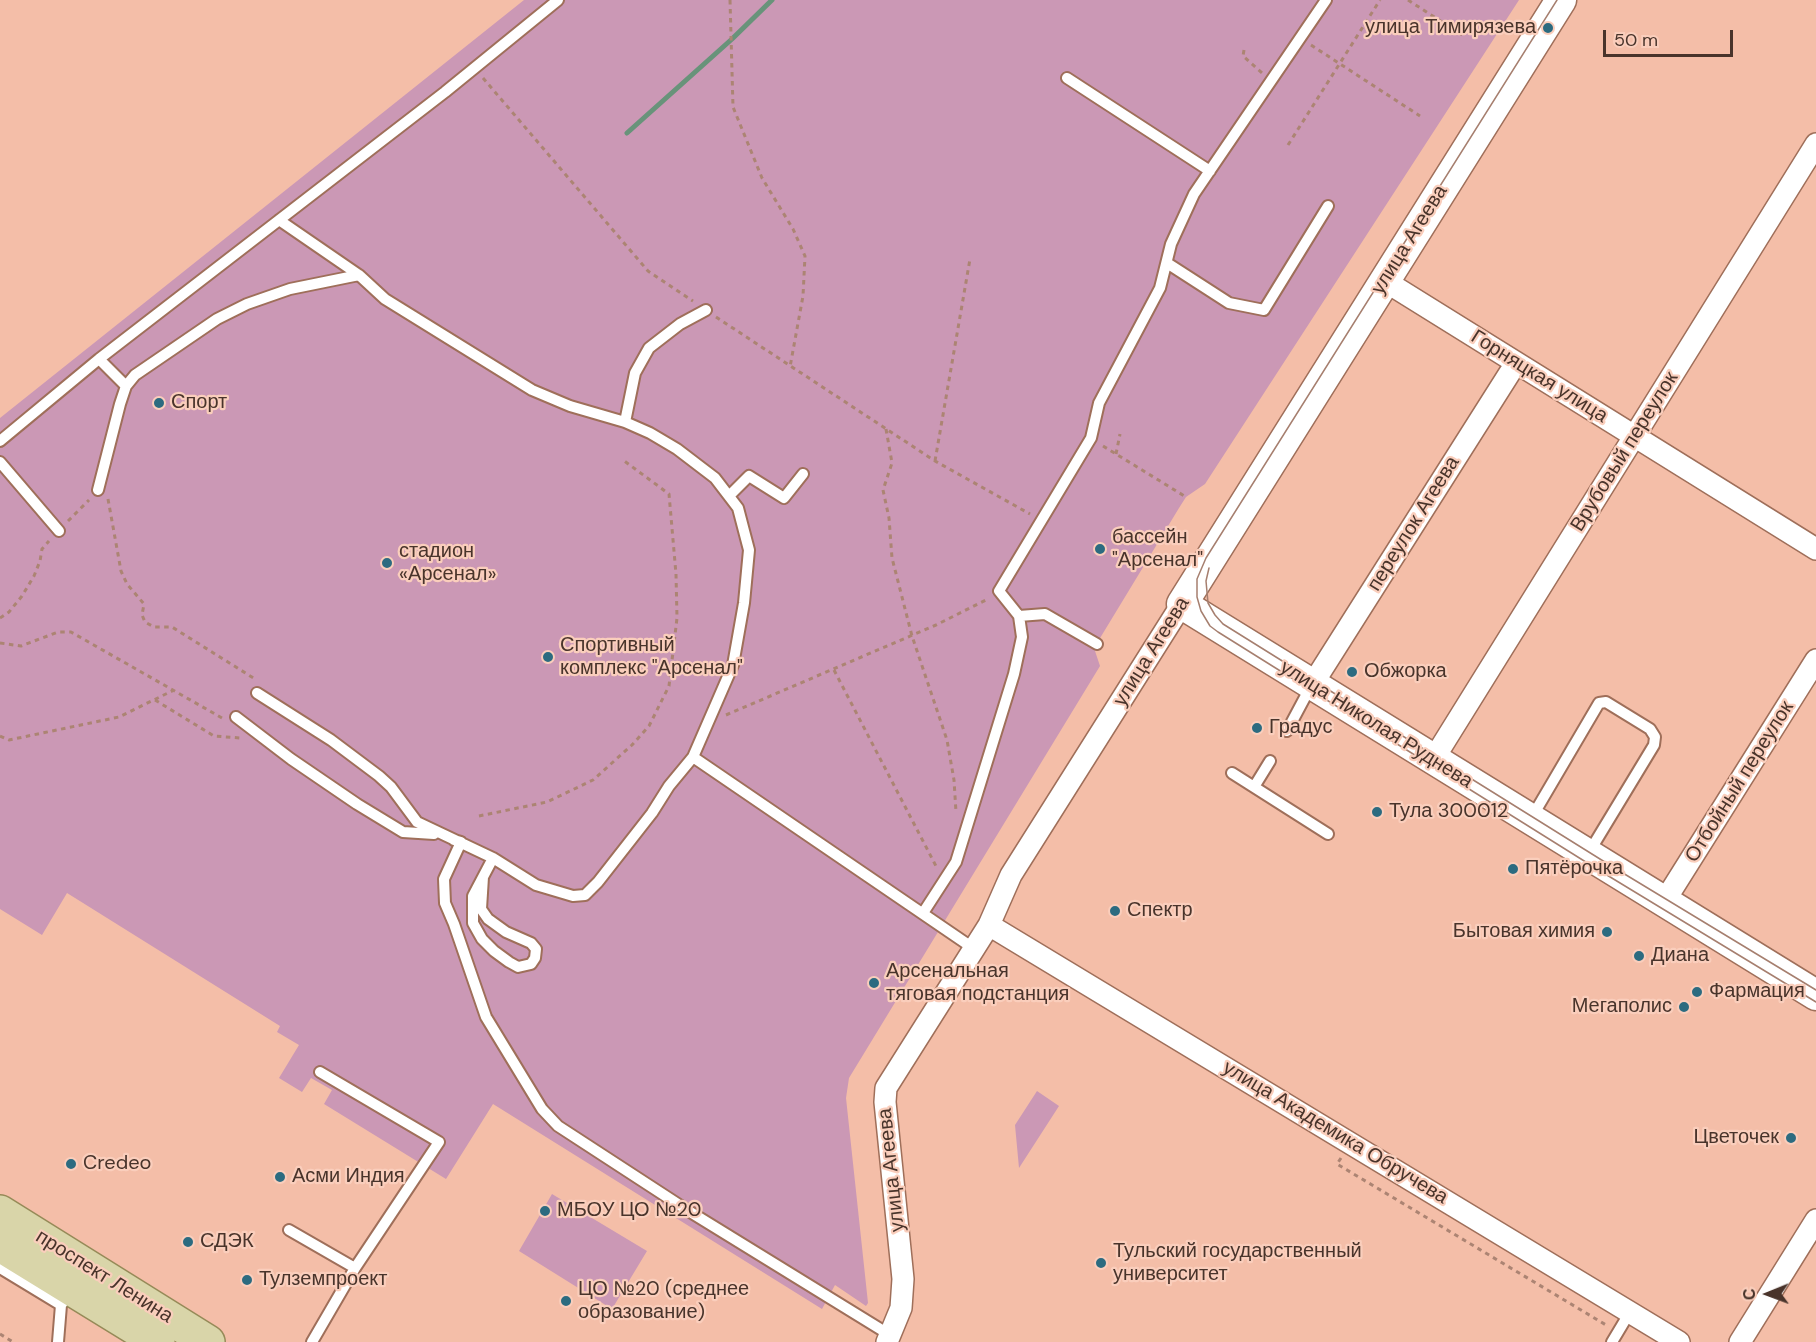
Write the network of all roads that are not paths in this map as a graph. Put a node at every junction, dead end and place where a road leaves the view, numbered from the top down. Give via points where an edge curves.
1 (558, 0) edge
2 (1326, 0) edge
3 (1561, 0) edge
4 (1067, 78) dead end
5 (1816, 144) edge
6 (1210, 171) junction
7 (1328, 206) dead end
8 (279, 220) junction
9 (1167, 263) junction
10 (359, 275) junction
11 (1384, 281) junction
12 (706, 310) road end
13 (99, 359) junction
14 (1516, 363) junction
15 (126, 386) junction
16 (624, 422) junction
17 (1634, 436) junction
18 (0, 441) edge
19 (0, 462) edge
20 (803, 474) dead end
21 (98, 490) road end
22 (729, 496) junction
23 (59, 531) road end
24 (1816, 549) edge
25 (1182, 604) junction
26 (1019, 616) junction
27 (1096, 644) dead end
28 (1816, 660) edge
29 (1312, 685) junction
30 (257, 693) road end
31 (236, 717) road end
32 (1287, 730) dead end
33 (693, 757) junction
34 (1270, 760) dead end
35 (1433, 760) junction
36 (1232, 774) dead end
37 (1254, 787) junction
38 (1530, 820) junction
39 (1328, 834) dead end
40 (1597, 839) junction
41 (461, 842) junction
42 (493, 858) junction
43 (483, 878) junction
44 (1664, 902) junction
45 (923, 913) junction
46 (989, 925) junction
47 (974, 948) junction
48 (1816, 995) edge
49 (320, 1072) dead end
50 (0, 1212) edge
51 (1816, 1220) edge
52 (290, 1230) dead end
53 (0, 1245) edge
54 (0, 1268) edge
55 (355, 1268) junction
56 (67, 1297) junction
57 (1630, 1312) junction
58 (888, 1338) edge
59 (58, 1342) edge
60 (158, 1342) edge
61 (208, 1342) edge
62 (312, 1342) edge
63 (1612, 1342) edge
64 (1679, 1342) edge
65 (1740, 1342) edge

1 - 8 lane
2 - 6 lane
3 - 11 street, улица Агеева
4 - 6 lane
5 - 17 street, Врубовый переулок
6 - 9 lane via 1194,194 1171,244
7 - 9 lane via 1264,310 1230,303
8 - 10 lane
8 - 13 lane
9 - 26 lane via 1160,288 1099,403 1091,438 999,591
10 - 15 lane via 290,289 247,304 217,319 135,375
10 - 16 lane via 385,299 532,390
11 - 14 street, Горняцкая улица
11 - 25 street, улица Агеева
12 - 16 lane via 649,348 635,373
13 - 15 lane
13 - 18 lane
14 - 17 street, Горняцкая улица
14 - 29 street, переулок Агеева
15 - 21 lane
16 - 22 lane via 677,449 715,478
17 - 24 street, Горняцкая улица
17 - 35 street, Врубовый переулок
19 - 23 lane
20 - 22 lane via 784,498 749,476
22 - 33 lane via 738,508 749,550 744,603 733,665
25 - 29 street, улица Николая Руднева
25 - 46 street, улица Агеева via 1011,875
26 - 27 lane via 1045,615
26 - 45 lane via 1022,637 1014,674 956,862
28 - 44 street, Отбойный переулок
29 - 32 lane
29 - 35 street, улица Николая Руднева
30 - 41 lane via 379,776 417,822
31 - 41 lane via 357,804 403,831 426,832
33 - 42 lane via 585,895 573,896 537,885
33 - 45 lane
34 - 37 lane
35 - 38 street, улица Николая Руднева
36 - 37 lane
37 - 39 lane
38 - 40 street, улица Николая Руднева
38 - 40 lane via 1598,705 1606,702 1650,729 1655,741
40 - 44 street, улица Николая Руднева
41 - 42 lane
41 - 58 lane via 444,879 445,903 486,1017 542,1109 558,1126
42 - 43 lane
43 - 43 lane via 473,896 473,923 482,939 509,962 518,966 531,964 536,949 531,943 497,926 481,909
44 - 48 street, улица Николая Руднева
45 - 47 lane
46 - 47 street, улица Агеева
46 - 57 street, улица Академика Обручева
47 - 58 street, улица Агеева via 886,1088 903,1279 901,1308
49 - 55 lane via 439,1142
50 - 61 main road, проспект Ленина
51 - 65 street
52 - 55 lane
53 - 56 main road, проспект Ленина
54 - 56 lane
55 - 62 lane
56 - 59 lane
56 - 60 main road, проспект Ленина
57 - 63 lane
57 - 64 street, улица Академика Обручева

